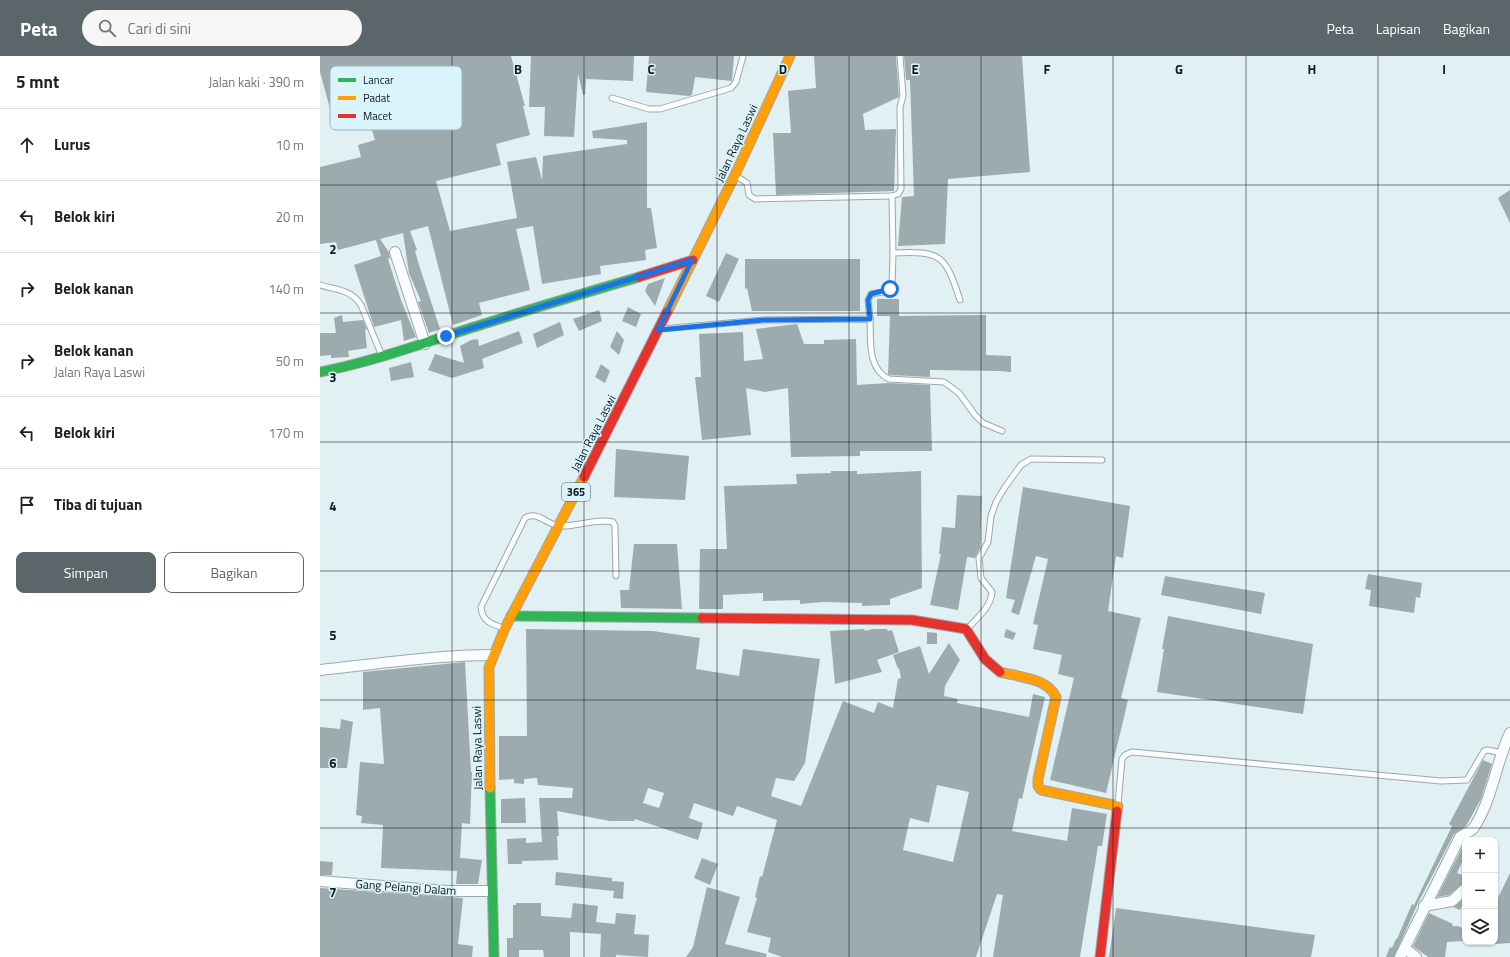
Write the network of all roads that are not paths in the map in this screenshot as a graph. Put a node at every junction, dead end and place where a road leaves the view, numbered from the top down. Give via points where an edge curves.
1 (743, 56) edge
2 (790, 56) edge
3 (900, 56) edge
4 (612, 98) dead end
5 (735, 175) junction
6 (892, 196) junction
7 (395, 252) dead end
8 (893, 253) junction
9 (692, 260) junction
10 (320, 284) edge
11 (960, 300) dead end
12 (870, 319) junction
13 (658, 330) junction
14 (426, 344) junction
15 (382, 357) junction
16 (320, 372) edge
17 (1002, 431) dead end
18 (1102, 460) dead end
19 (558, 526) junction
20 (616, 576) dead end
21 (511, 616) junction
22 (505, 628) junction
23 (966, 629) junction
24 (493, 655) junction
25 (320, 670) edge
26 (1510, 733) edge
27 (1501, 753) junction
28 (1118, 806) junction
29 (320, 881) edge
30 (492, 892) junction
31 (1462, 892) edge
32 (1424, 906) junction
33 (1402, 953) edge
34 (494, 957) edge
35 (1100, 957) edge
36 (1416, 957) edge

1 - 4 lane via 736,82 727,90 660,109 648,109
2 - 5 street, Jalan Raya Laswi / 365
3 - 6 lane via 903,96 900,107 901,189 898,194
5 - 6 lane via 747,183 749,195 756,199
5 - 9 street, Jalan Raya Laswi / 365
6 - 8 lane
7 - 14 street
8 - 11 lane via 928,253 942,260 949,270
8 - 12 lane via 892,287 888,291 871,294 868,300
9 - 13 street, Jalan Raya Laswi / 365
9 - 14 street
10 - 15 lane via 342,290 357,298
12 - 13 lane via 763,320
12 - 17 lane via 873,363 877,371 889,379 944,382 959,393 983,423
13 - 19 street, Jalan Raya Laswi / 365
14 - 15 street
15 - 16 street
18 - 23 lane via 1031,459 1021,465 996,502 991,516 988,542 979,558 981,578 992,592 992,596 984,610
19 - 20 lane via 613,522
19 - 21 street, Jalan Raya Laswi / 365
19 - 22 lane via 536,516 525,518 481,608 481,613 488,623
21 - 22 street, Jalan Raya Laswi / 365
21 - 23 street via 912,620
22 - 24 street, Jalan Raya Laswi / 365
23 - 28 street via 985,659 1000,672 1043,683 1054,691 1056,697 1038,779 1041,790
24 - 25 street via 406,659
24 - 30 street, Jalan Raya Laswi / 365 via 489,667 488,708
26 - 27 street
27 - 28 lane via 1484,751 1467,780 1441,781 1132,752 1125,754 1122,759
27 - 32 street via 1497,773 1475,827 1460,837
28 - 35 street
29 - 30 street, Gang Pelangi Dalam
30 - 34 street, Jalan Raya Laswi / 365
31 - 32 street via 1452,901
32 - 33 street
33 - 36 street

